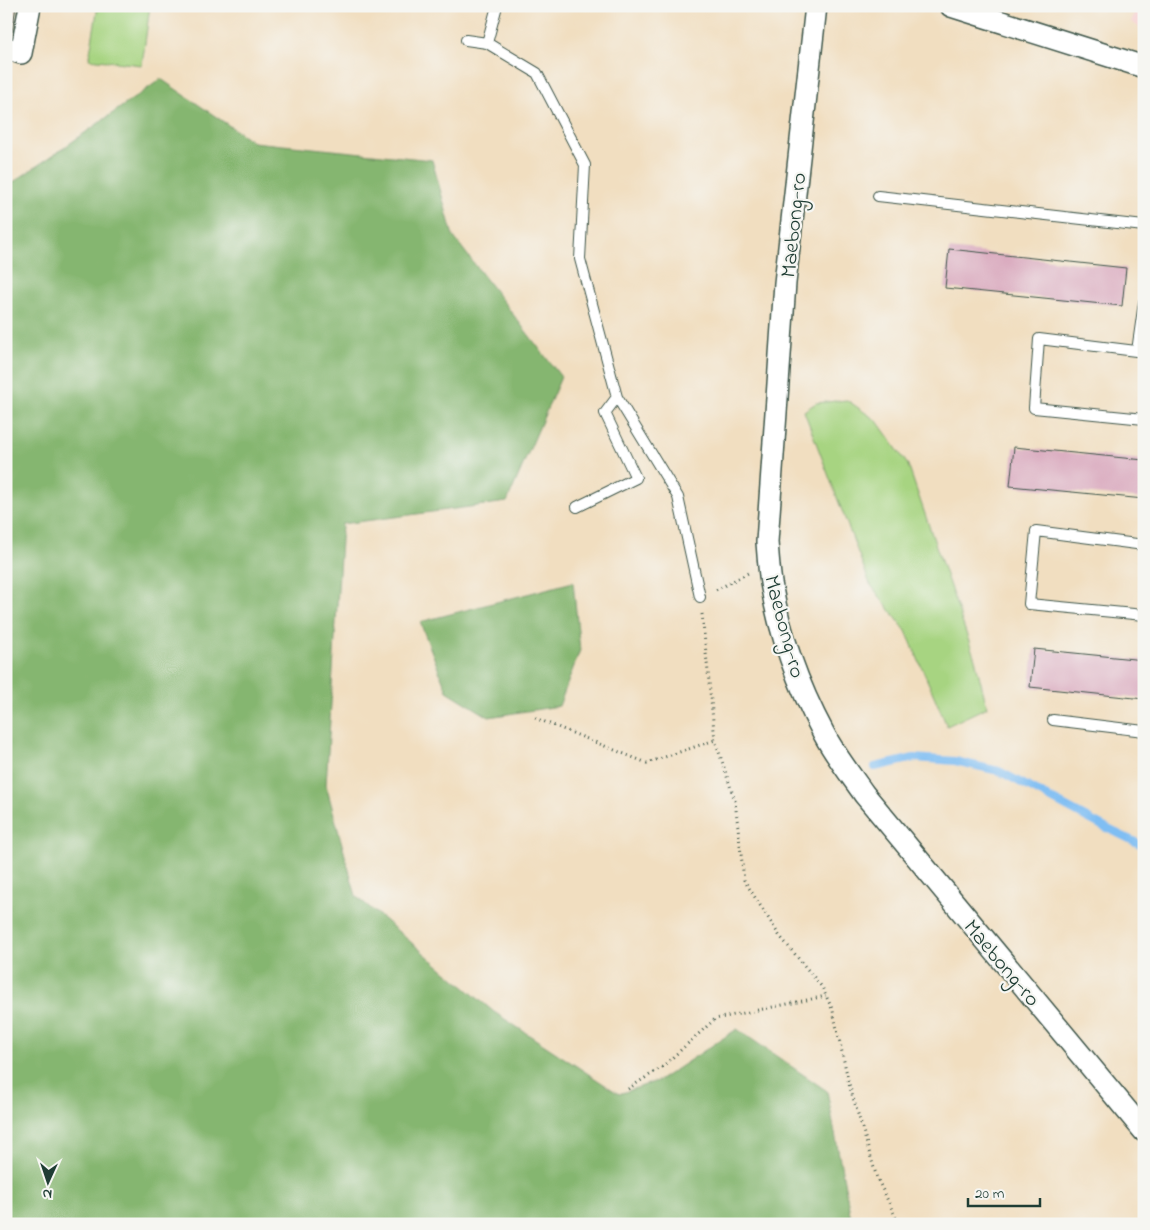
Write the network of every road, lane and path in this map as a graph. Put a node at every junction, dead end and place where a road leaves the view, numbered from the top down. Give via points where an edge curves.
1 (30, 6) edge
2 (497, 6) edge
3 (951, 6) edge
4 (812, 7) edge
5 (466, 40) dead end
6 (487, 43) junction
7 (6, 48) edge
8 (1144, 67) edge
9 (878, 196) dead end
10 (1144, 226) edge
11 (1144, 302) edge
12 (1141, 351) edge
13 (617, 397) junction
14 (1144, 419) edge
15 (577, 507) dead end
16 (1144, 544) edge
17 (769, 563) junction
18 (700, 597) junction
19 (1144, 615) edge
20 (535, 718) dead end
21 (1053, 720) dead end
22 (1144, 731) edge
23 (715, 740) junction
24 (826, 996) junction
25 (628, 1089) dead end
26 (1144, 1131) edge
27 (899, 1224) edge

1 - 7 street via 21,53
2 - 6 lane
3 - 8 street
4 - 17 street, Maebong-ro via 785,283 767,542
5 - 6 lane
6 - 13 lane via 537,73 585,165 580,259
9 - 10 lane
11 - 12 lane
12 - 14 lane via 1039,339 1034,408
13 - 15 lane via 605,413 636,478
13 - 18 lane via 678,497
16 - 19 lane via 1036,531 1030,604
17 - 18 path
17 - 26 street, Maebong-ro via 789,658 824,735 843,764 864,794
18 - 23 path
20 - 23 path via 647,763
21 - 22 lane
23 - 24 path via 735,801 744,880 780,936 822,986
24 - 25 path via 715,1019 662,1067
24 - 27 path via 833,1010 849,1084 877,1178

